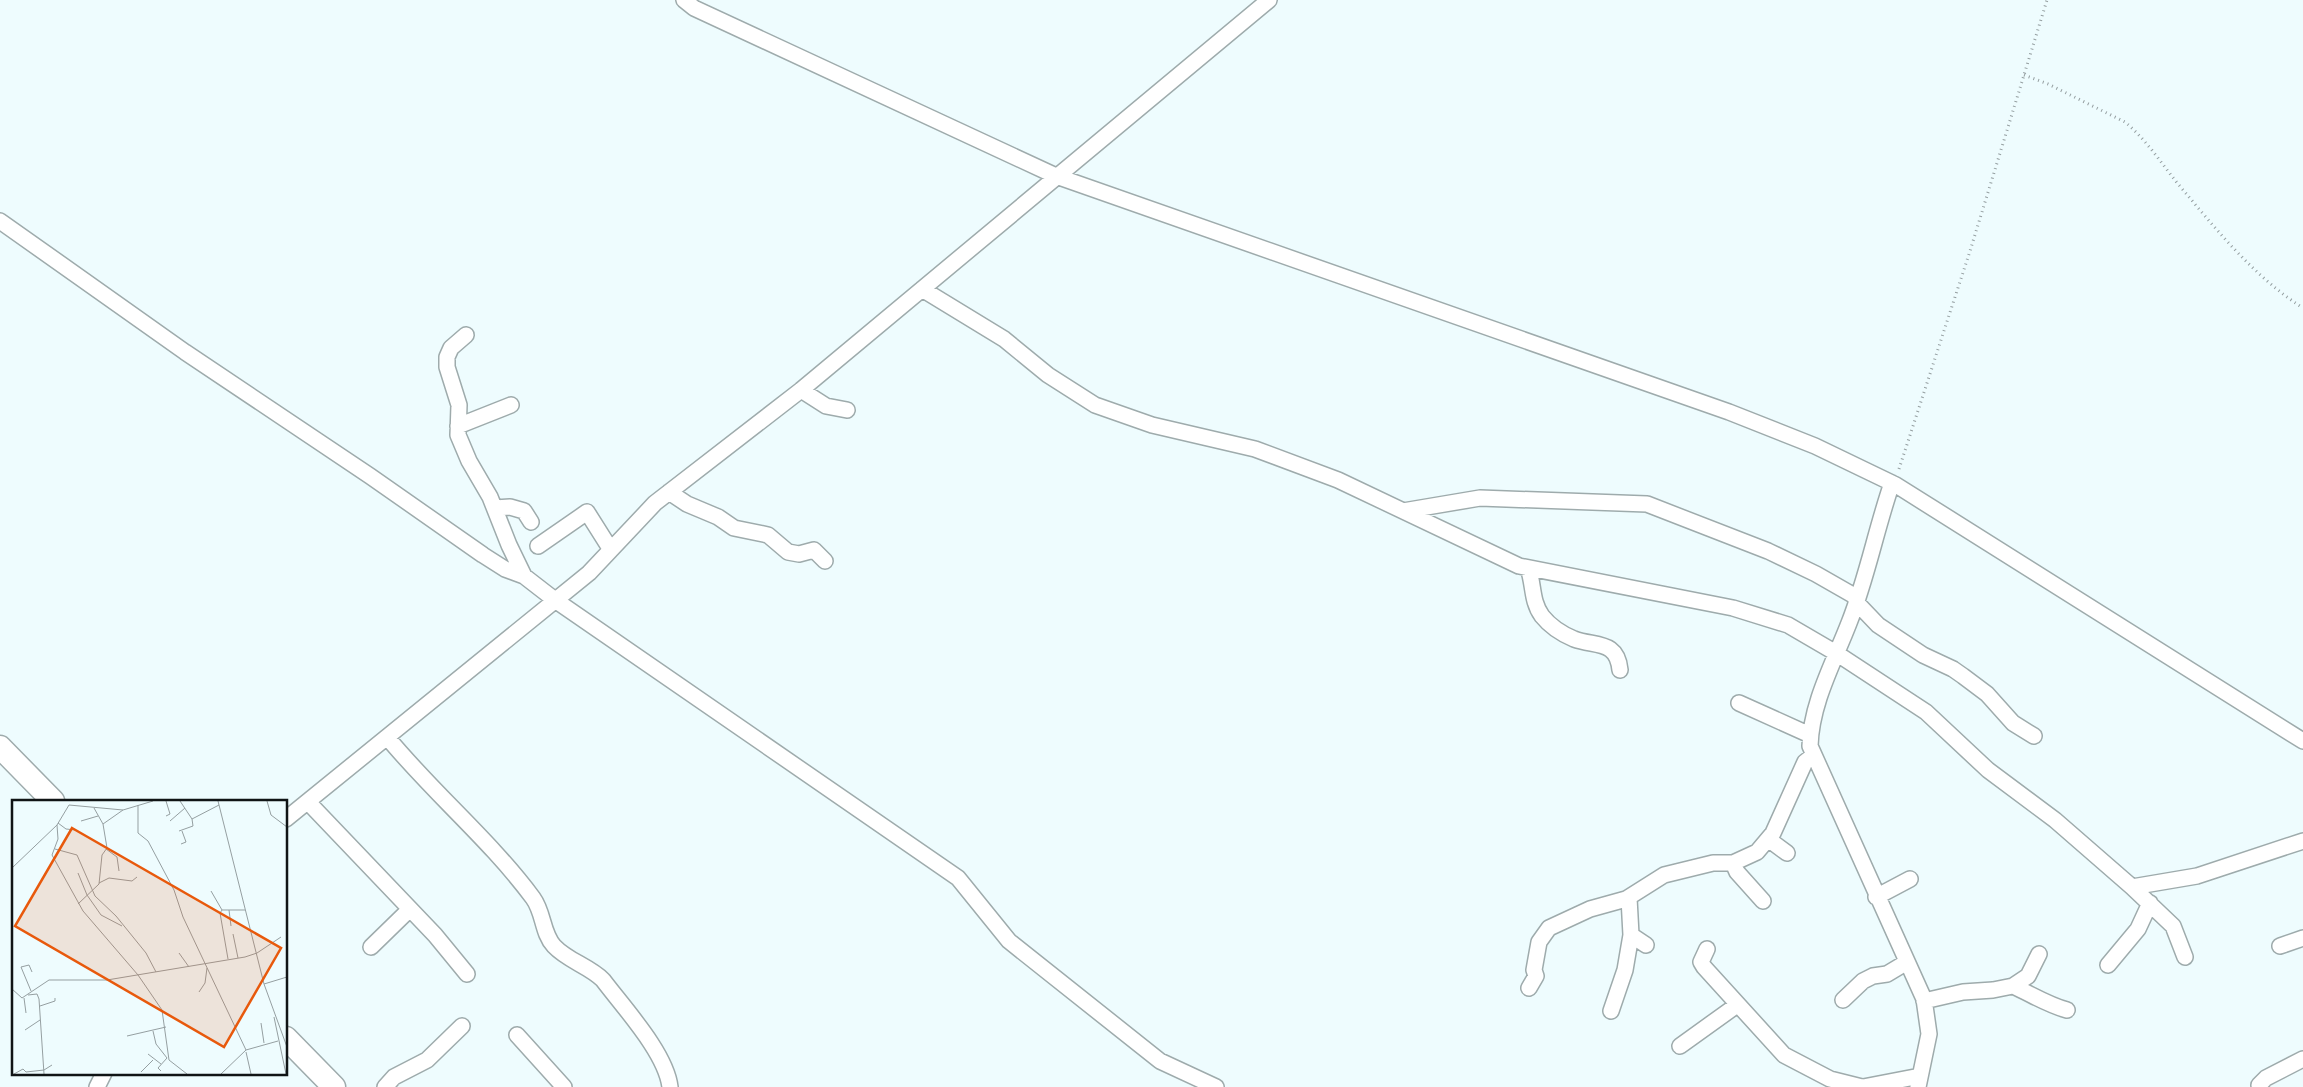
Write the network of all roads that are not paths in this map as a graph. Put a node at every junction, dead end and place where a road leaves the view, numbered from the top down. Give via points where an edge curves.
1 (684, 0) edge
2 (1269, 0) edge
3 (1056, 176) junction
4 (0, 221) edge
5 (922, 289) junction
6 (466, 335) dead end
7 (801, 390) junction
8 (511, 405) dead end
9 (847, 410) dead end
10 (458, 426) junction
11 (1892, 483) junction
12 (669, 492) junction
13 (495, 508) junction
14 (1403, 510) junction
15 (531, 522) dead end
16 (538, 546) dead end
17 (611, 550) junction
18 (825, 561) dead end
19 (1528, 568) junction
20 (524, 576) junction
21 (555, 600) junction
22 (1857, 600) junction
23 (1836, 653) junction
24 (1620, 670) dead end
25 (1739, 703) dead end
26 (1810, 735) junction
27 (2034, 736) dead end
28 (387, 737) junction
29 (2303, 741) edge
30 (0, 747) edge
31 (1814, 756) junction
32 (52, 800) edge
33 (308, 802) junction
34 (288, 818) edge
35 (1768, 839) junction
36 (2303, 841) edge
37 (1787, 853) dead end
38 (1733, 864) junction
39 (1910, 879) dead end
40 (2132, 886) junction
41 (1876, 897) junction
42 (1629, 898) junction
43 (1763, 901) dead end
44 (2150, 903) junction
45 (410, 910) junction
46 (1630, 935) junction
47 (2303, 938) edge
48 (1646, 944) dead end
49 (2280, 946) dead end
50 (371, 947) dead end
51 (1707, 949) dead end
52 (2039, 954) dead end
53 (2185, 957) dead end
54 (1907, 962) junction
55 (2108, 965) dead end
56 (467, 974) dead end
57 (2013, 986) junction
58 (1529, 988) dead end
59 (1844, 1000) dead end
60 (1924, 1001) junction
61 (1737, 1005) junction
62 (2067, 1010) dead end
63 (1611, 1011) dead end
64 (462, 1026) dead end
65 (517, 1035) dead end
66 (288, 1040) edge
67 (1680, 1046) dead end
68 (2303, 1059) edge
69 (104, 1074) edge
70 (1919, 1081) edge
71 (2259, 1085) dead end
72 (97, 1087) edge
73 (334, 1087) edge
74 (385, 1087) edge
75 (564, 1087) edge
76 (670, 1087) edge
77 (1216, 1087) edge
78 (1862, 1087) edge

1 - 3 street via 694,8
2 - 3 street
3 - 5 street
3 - 11 street via 1729,412 1815,446
4 - 20 street via 185,352 483,555
5 - 7 street
5 - 14 street via 1004,339 1048,375 1095,405 1152,425 1255,449 1338,480
6 - 10 street via 451,348 447,367 459,405
7 - 9 street via 826,406
7 - 12 street
8 - 10 street
10 - 13 street via 465,453
11 - 22 street
11 - 29 street
12 - 17 street
12 - 18 street via 734,528 768,535 788,552 799,554 814,550
13 - 15 street via 510,507 524,511
13 - 20 street
14 - 19 street
14 - 22 street via 1480,498 1647,504 1768,551 1816,574
16 - 17 street via 587,512
17 - 21 street via 589,573
19 - 23 street via 1733,608 1788,625
19 - 24 street via 1535,605 1542,616 1562,633 1607,646 1618,659
20 - 21 street
21 - 28 street
21 - 77 street via 958,878 1009,941 1160,1061
22 - 23 street
22 - 27 street via 1878,625 1923,655 1963,676 1988,694 2013,723
23 - 26 street via 1810,724
23 - 40 street via 1926,712 1988,770 2055,820
25 - 26 street
26 - 31 street
28 - 33 street
28 - 76 street via 534,898 547,938 554,946 564,956 604,980 662,1061
30 - 32 main road
31 - 35 street via 1804,762
31 - 41 street
33 - 34 street
33 - 45 street
35 - 37 street
35 - 38 street via 1753,855
36 - 40 street via 2198,876
38 - 42 street via 1713,864 1674,872 1654,880
38 - 43 street
39 - 41 street
40 - 44 street
41 - 54 street
42 - 46 street
42 - 58 street via 1590,909 1549,928 1539,942 1534,970 1536,976
44 - 53 street via 2173,926
44 - 55 street via 2138,929
45 - 50 street
45 - 56 street
46 - 48 street
46 - 63 street via 1624,970
47 - 49 street
51 - 61 street via 1701,962
52 - 57 street via 2028,976
54 - 59 street via 1887,974 1863,981
54 - 60 street
57 - 60 street
57 - 62 street via 2054,1007
60 - 70 street via 1928,1034
61 - 67 street
61 - 78 street via 1793,1061 1830,1079
64 - 74 street via 427,1060 394,1077
65 - 75 street
66 - 73 main road
68 - 71 street
69 - 72 street
70 - 78 street

